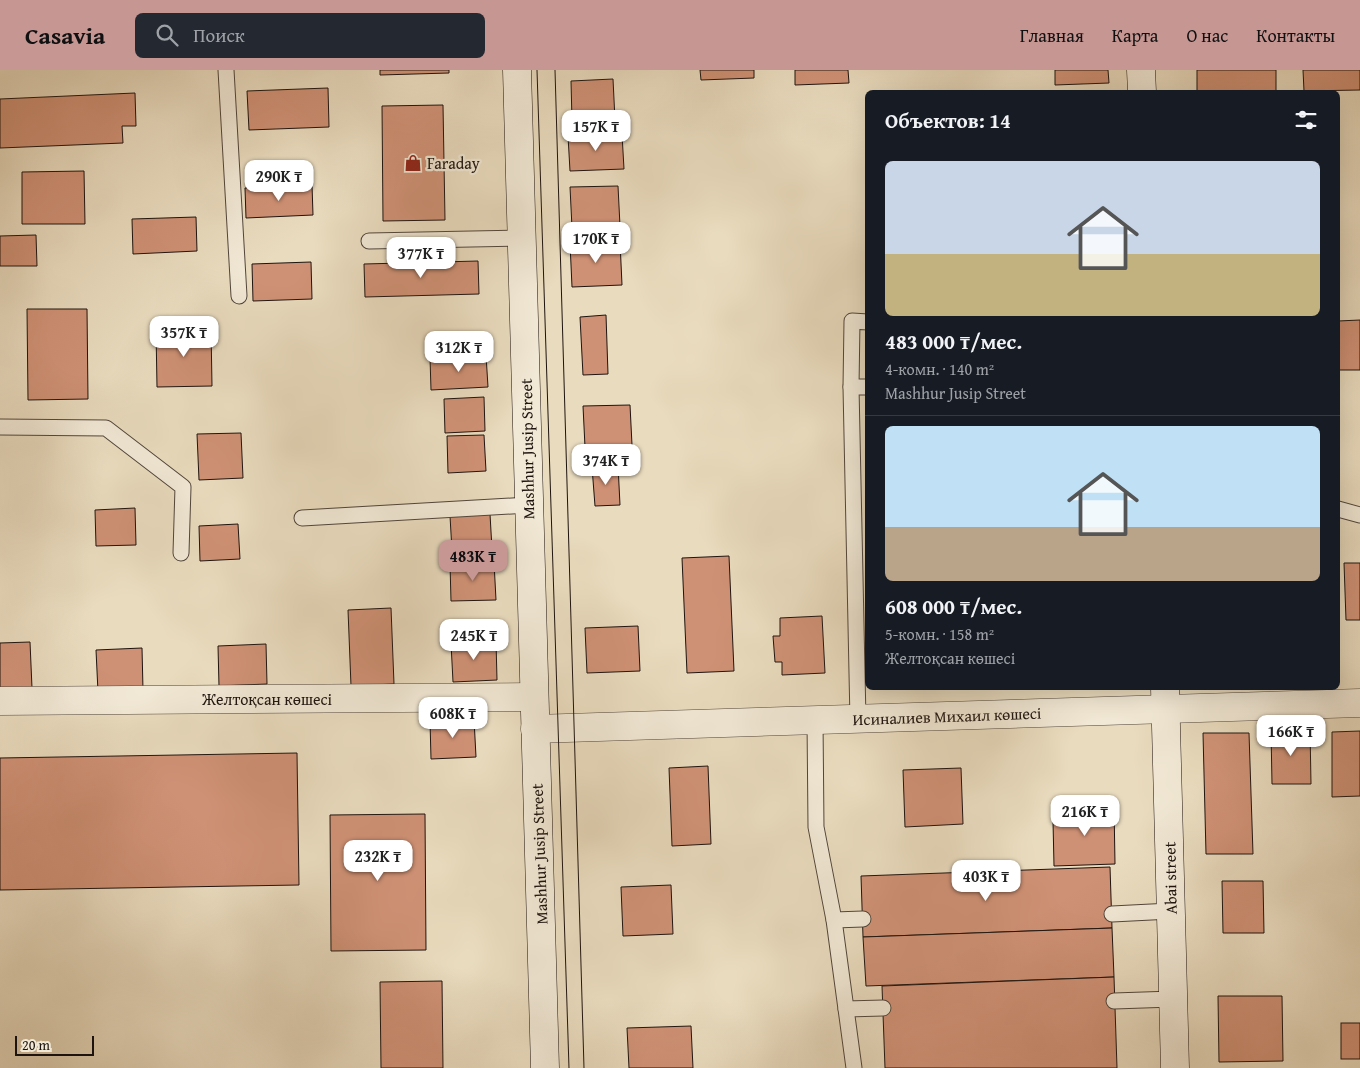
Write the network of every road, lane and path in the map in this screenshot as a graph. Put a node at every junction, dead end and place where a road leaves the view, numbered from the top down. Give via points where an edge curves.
1 (226, 70) edge
2 (517, 70) edge
3 (1141, 70) edge
4 (1142, 90) edge
5 (521, 238) junction
6 (369, 241) dead end
7 (240, 296) dead end
8 (865, 322) edge
9 (852, 387) junction
10 (865, 387) edge
11 (0, 427) edge
12 (528, 505) junction
13 (1340, 510) edge
14 (1360, 515) edge
15 (302, 518) dead end
16 (181, 552) dead end
17 (534, 697) junction
18 (1165, 698) edge
19 (0, 701) edge
20 (1360, 703) edge
21 (815, 720) junction
22 (858, 720) junction
23 (535, 729) junction
24 (1171, 911) junction
25 (1112, 914) dead end
26 (863, 919) dead end
27 (834, 920) junction
28 (1173, 999) junction
29 (1114, 1001) dead end
30 (883, 1008) dead end
31 (846, 1009) junction
32 (546, 1068) edge
33 (854, 1068) edge
34 (1175, 1068) edge

1 - 7 lane
2 - 5 street, Mashhur Jusip Street
3 - 4 street
5 - 6 lane
5 - 12 street, Mashhur Jusip Street
8 - 9 lane via 852,322
9 - 10 lane
9 - 22 lane
11 - 16 lane via 106,428 183,487
12 - 15 lane
12 - 17 street, Mashhur Jusip Street
13 - 14 lane
17 - 19 street, Желтоқсан көшесі
17 - 23 street, Mashhur Jusip Street
18 - 20 street, Исиналиев Михаил көшесі
18 - 22 street, Исиналиев Михаил көшесі
18 - 24 street, Abai street
21 - 22 street, Исиналиев Михаил көшесі
21 - 23 street, Исиналиев Михаил көшесі
21 - 27 lane via 816,826
23 - 32 street, Mashhur Jusip Street
24 - 25 lane
24 - 28 street, Abai street
26 - 27 lane
27 - 31 lane
28 - 29 lane
28 - 34 street, Abai street
30 - 31 lane
31 - 33 lane

